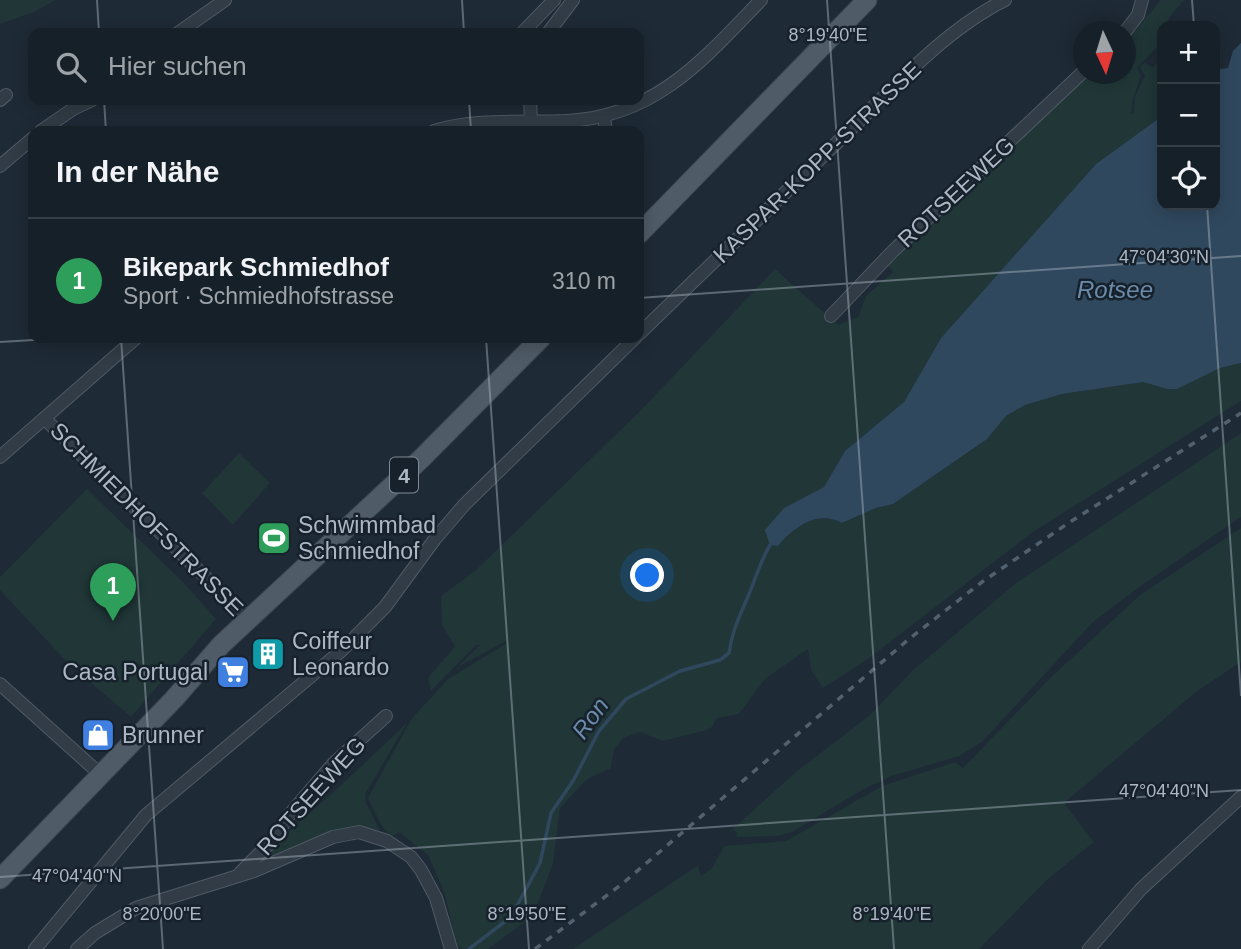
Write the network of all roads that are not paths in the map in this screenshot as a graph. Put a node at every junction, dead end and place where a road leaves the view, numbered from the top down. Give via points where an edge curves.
1 (225, 0) edge
2 (554, 0) edge
3 (761, 0) edge
4 (867, 0) edge
5 (1005, 0) edge
6 (1142, 0) edge
7 (568, 1) edge
8 (1133, 21) edge
9 (185, 28) edge
10 (527, 28) edge
11 (551, 28) edge
12 (1073, 80) edge
13 (644, 102) edge
14 (81, 105) edge
15 (530, 105) edge
16 (637, 105) edge
17 (604, 117) junction
18 (531, 121) junction
19 (48, 126) edge
20 (456, 126) edge
21 (605, 126) edge
22 (28, 142) edge
23 (0, 166) edge
24 (644, 229) edge
25 (831, 316) dead end
26 (644, 329) edge
27 (130, 343) edge
28 (536, 343) edge
29 (630, 343) edge
30 (45, 419) junction
31 (0, 457) edge
32 (249, 620) junction
33 (0, 684) edge
34 (386, 716) dead end
35 (100, 774) junction
36 (1241, 797) edge
37 (237, 876) junction
38 (0, 879) edge
39 (35, 949) edge
40 (77, 949) edge
41 (451, 949) edge
42 (1088, 949) edge

1 - 9 street
2 - 10 street
3 - 13 street via 674,83
4 - 24 main road
5 - 26 street, KASPAR-KOPP-STRASSE via 958,29 895,86
6 - 8 street
7 - 11 street
12 - 25 street, ROTSEEWEG
14 - 19 street
15 - 18 street
16 - 17 street
17 - 18 street
17 - 21 street
18 - 20 street
22 - 23 street
27 - 30 street
28 - 32 main road, 4 via 421,459
29 - 39 street via 464,505 385,607 341,651 146,815
30 - 31 street
30 - 32 street, SCHMIEDHOFSTRASSE
32 - 35 main road, 4
33 - 35 street
34 - 37 street, ROTSEEWEG via 333,764 273,840
35 - 38 main road, 4
36 - 42 street via 1142,889
37 - 40 street, ROTSEEWEG via 136,908
37 - 41 street, ROTSEEWEG via 333,837 371,834 399,847 421,870 436,898

